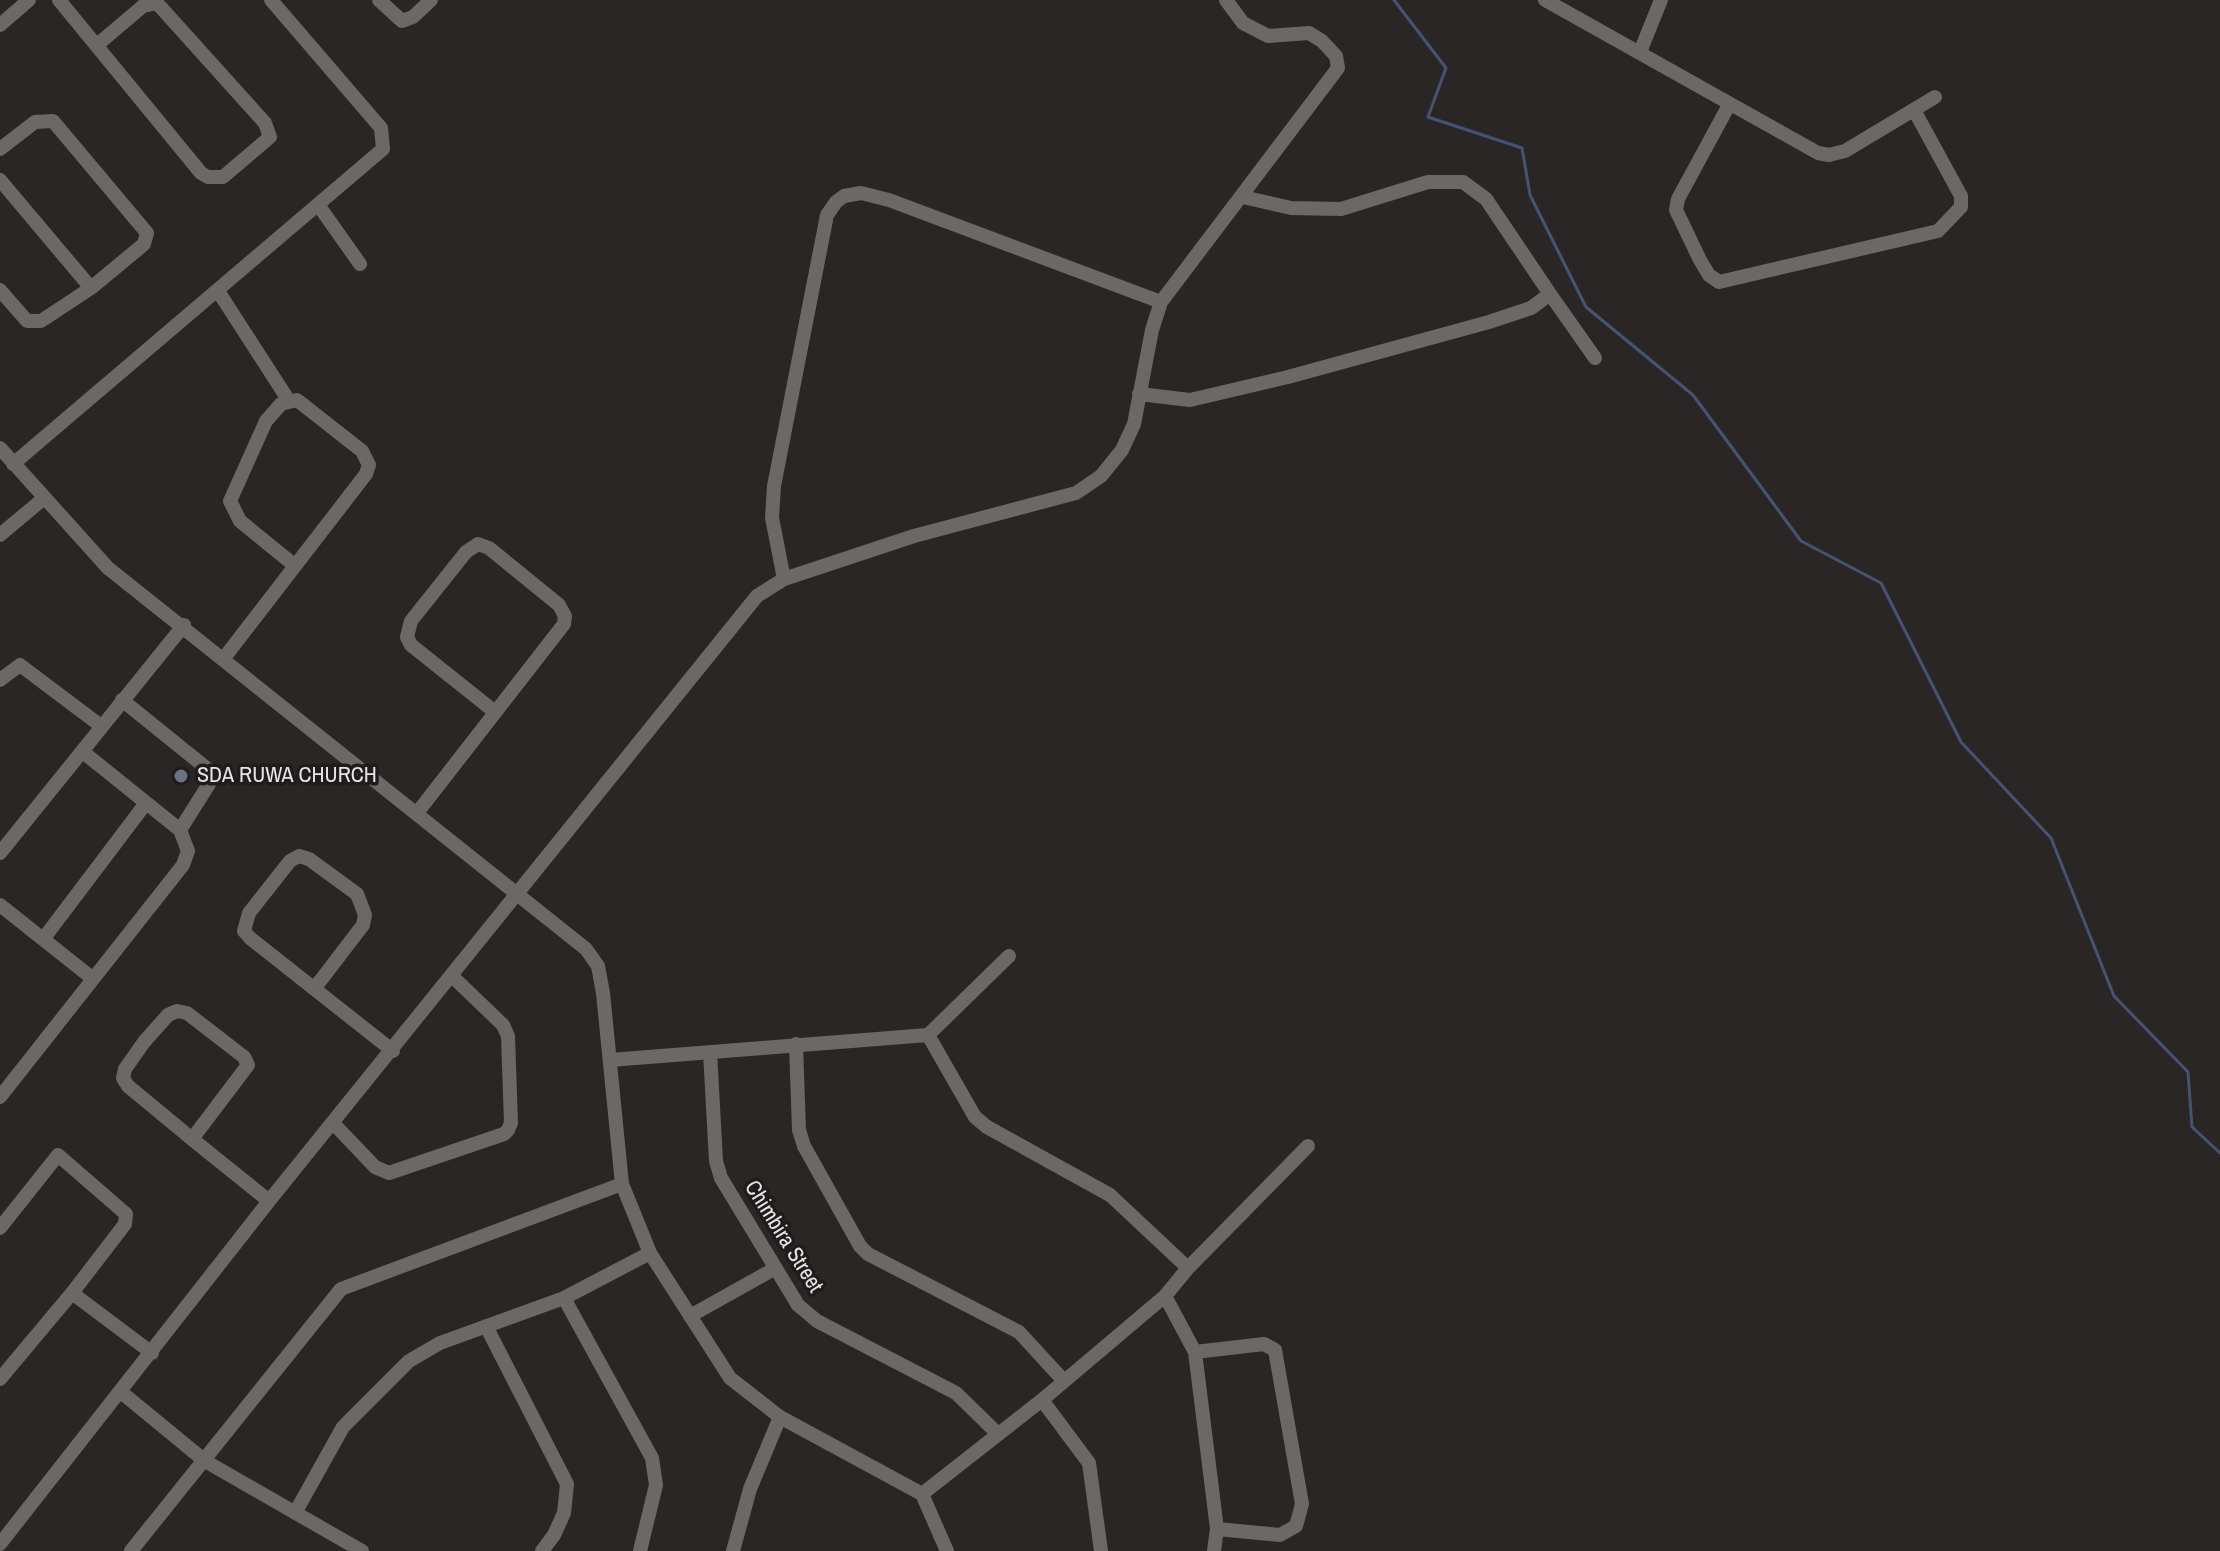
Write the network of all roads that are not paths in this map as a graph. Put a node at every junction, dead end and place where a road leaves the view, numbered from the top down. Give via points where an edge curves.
1 (29, 0) edge
2 (59, 0) edge
3 (271, 0) edge
4 (379, 0) edge
5 (431, 0) edge
6 (1226, 0) edge
7 (1545, 0) edge
8 (1661, 0) edge
9 (0, 25) edge
10 (97, 45) junction
11 (1640, 52) junction
12 (1935, 97) dead end
13 (1729, 105) junction
14 (1914, 110) junction
15 (0, 149) edge
16 (0, 180) edge
17 (1243, 197) junction
18 (319, 206) junction
19 (360, 264) dead end
20 (91, 288) junction
21 (0, 290) edge
22 (218, 291) junction
23 (1550, 294) junction
24 (1161, 302) junction
25 (1595, 358) dead end
26 (1139, 394) junction
27 (289, 401) junction
28 (0, 448) edge
29 (13, 464) junction
30 (43, 499) junction
31 (0, 535) edge
32 (294, 565) junction
33 (784, 579) junction
34 (184, 625) junction
35 (224, 658) junction
36 (0, 680) edge
37 (122, 700) junction
38 (495, 712) junction
39 (101, 726) junction
40 (83, 752) junction
41 (146, 803) junction
42 (417, 813) junction
43 (180, 830) junction
44 (2, 847) edge
45 (519, 893) junction
46 (0, 905) edge
47 (44, 938) junction
48 (1009, 956) dead end
49 (453, 977) junction
50 (92, 978) junction
51 (314, 989) junction
52 (928, 1035) junction
53 (796, 1044) junction
54 (393, 1051) junction
55 (710, 1052) junction
56 (610, 1060) junction
57 (0, 1097) edge
58 (334, 1124) junction
59 (192, 1139) junction
60 (1308, 1146) dead end
61 (622, 1184) junction
62 (269, 1201) junction
63 (0, 1228) edge
64 (650, 1253) junction
65 (1188, 1268) junction
66 (774, 1269) junction
67 (72, 1293) junction
68 (1165, 1296) junction
69 (564, 1298) junction
70 (690, 1316) junction
71 (486, 1326) junction
72 (1195, 1352) junction
73 (152, 1353) junction
74 (0, 1379) edge
75 (1064, 1381) junction
76 (121, 1392) junction
77 (1042, 1400) junction
78 (780, 1417) junction
79 (998, 1434) junction
80 (205, 1461) junction
81 (922, 1494) junction
82 (295, 1513) junction
83 (1217, 1529) junction
84 (0, 1544) edge
85 (345, 1546) edge
86 (131, 1551) edge
87 (362, 1551) edge
88 (542, 1551) edge
89 (640, 1551) edge
90 (733, 1551) edge
91 (947, 1551) edge
92 (1101, 1551) edge
93 (1214, 1551) edge

1 - 9 street
2 - 10 street
3 - 18 street via 385,136 378,156
4 - 5 street via 402,21
6 - 17 street via 1243,23 1268,36 1309,33 1336,56 1338,68
7 - 11 street
8 - 11 street
10 - 10 street via 208,177 223,177 270,137 265,123 157,3 143,6
11 - 13 street
12 - 14 street
13 - 14 street via 1829,155
13 - 14 street via 1676,210 1700,260 1719,282 1938,231 1961,207 1961,196
15 - 20 street via 35,122 53,121 144,228 144,244
16 - 20 street
17 - 23 street via 1291,208 1341,209 1428,182 1463,182 1486,199
17 - 24 street
18 - 19 street
18 - 22 street
20 - 21 street via 34,322 21,317
22 - 27 street
22 - 29 street
23 - 25 street
23 - 26 street via 1531,308 1489,322 1288,377 1190,400
24 - 26 street
24 - 33 street via 889,200 861,193 844,196 827,215 774,486 772,518
26 - 33 street via 1122,450 1101,476 1076,493 985,514
27 - 32 street via 266,421 230,501 240,521
27 - 32 street via 304,404 362,451 369,465
28 - 29 street
29 - 30 street
30 - 31 street
30 - 34 street via 90,552
32 - 35 street
33 - 45 street via 757,596
34 - 35 street
34 - 37 street
35 - 42 street
36 - 39 street via 20,665
37 - 39 street
37 - 43 street via 210,771 209,784
38 - 38 street via 560,632 565,616 559,605 478,544 411,621 407,637
38 - 42 street
39 - 40 street
40 - 41 street
40 - 44 street
41 - 43 street
41 - 47 street
42 - 45 street
43 - 50 street via 188,851 183,865
45 - 49 street
45 - 56 street via 578,941 598,966
46 - 47 street
47 - 50 street
48 - 52 street
49 - 54 street
49 - 58 street via 493,1012 508,1036 508,1130 389,1173 375,1167
50 - 57 street
51 - 51 street via 244,931 249,913 299,856 357,894 365,915 363,925
51 - 54 street
52 - 53 street
52 - 65 street via 975,1117 1110,1195
53 - 55 street
53 - 75 street via 804,1146 860,1246 1019,1332
54 - 58 street
55 - 56 street
55 - 66 street, Chimbira Street via 718,1170
56 - 61 street
58 - 62 street
59 - 59 street via 123,1078 144,1042 177,1011 187,1013 248,1065
59 - 62 street
60 - 65 street
61 - 64 street
61 - 80 street via 341,1289
62 - 73 street
63 - 67 street via 58,1155 121,1206 125,1224
64 - 69 street
64 - 70 street
65 - 68 street
66 - 70 street
66 - 79 street, Chimbira Street via 806,1314 956,1393
67 - 73 street
67 - 74 street
68 - 72 street
68 - 75 street
69 - 71 street
69 - 89 street via 652,1458 656,1485
70 - 78 street via 730,1378
71 - 82 street via 409,1361 361,1406 334,1441
71 - 88 street via 567,1484 564,1513
72 - 83 street
72 - 83 street via 1264,1344 1275,1350 1302,1504 1296,1526 1280,1535
73 - 76 street
75 - 77 street
76 - 80 street
76 - 84 street
77 - 79 street
77 - 92 street via 1089,1463
78 - 81 street
78 - 90 street via 750,1489
79 - 81 street
80 - 82 street
80 - 86 street
81 - 91 street
82 - 85 street
83 - 93 street
85 - 87 street

